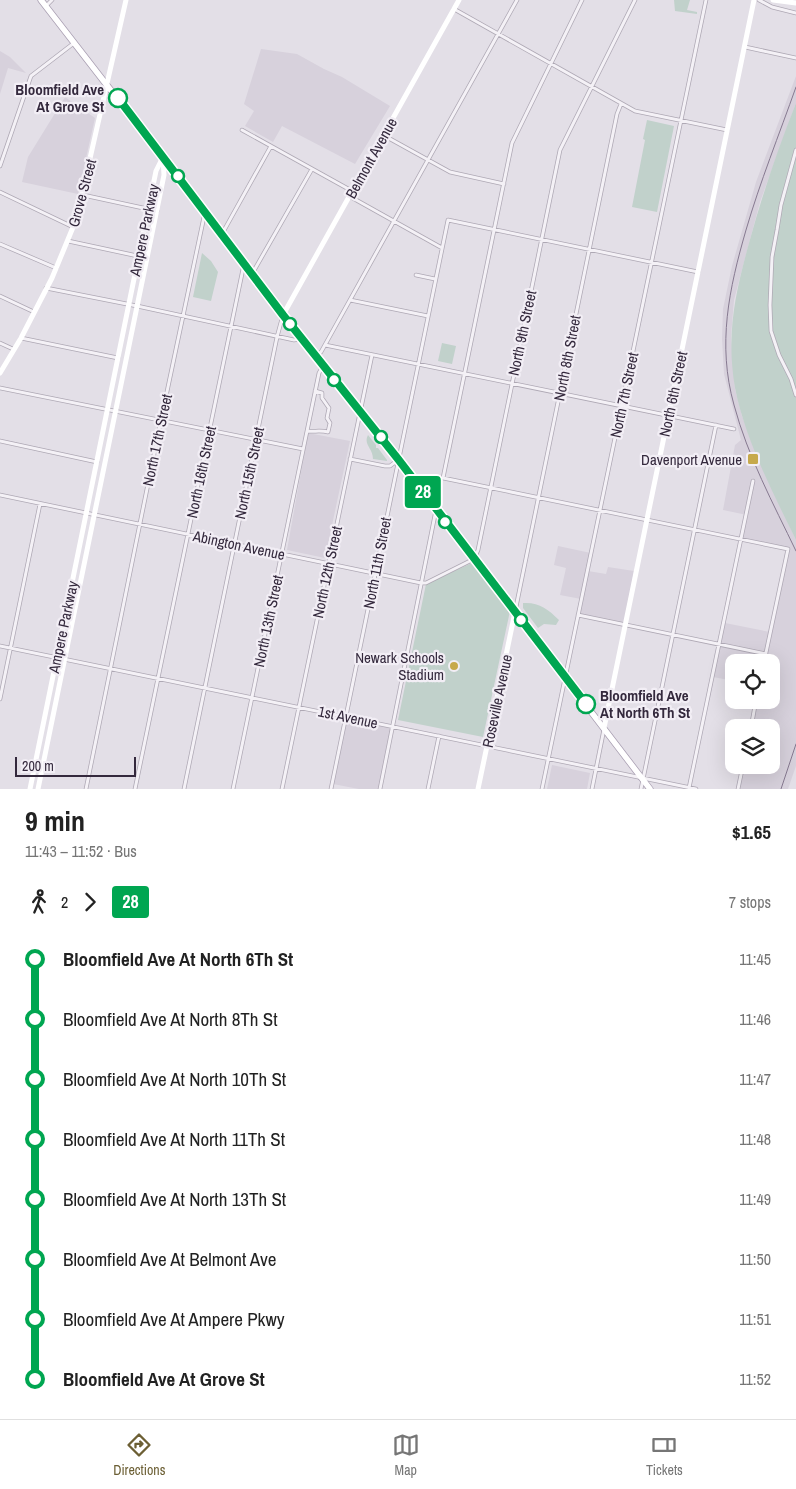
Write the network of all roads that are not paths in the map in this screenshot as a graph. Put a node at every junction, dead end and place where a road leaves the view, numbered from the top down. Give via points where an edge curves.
1 (42, 0) edge
2 (52, 0) edge
3 (126, 0) edge
4 (459, 0) edge
5 (518, 0) edge
6 (582, 0) edge
7 (635, 0) edge
8 (706, 0) edge
9 (754, 0) edge
10 (759, 0) edge
11 (774, 0) edge
12 (796, 3) edge
13 (46, 6) junction
14 (454, 9) junction
15 (796, 13) edge
16 (498, 34) junction
17 (75, 43) junction
18 (745, 47) junction
19 (796, 58) edge
20 (550, 64) junction
21 (108, 85) junction
22 (591, 86) junction
23 (622, 104) junction
24 (681, 121) junction
25 (242, 130) dead end
26 (727, 130) junction
27 (383, 135) junction
28 (271, 146) junction
29 (796, 150) edge
30 (163, 157) junction
31 (428, 160) junction
32 (0, 166) edge
33 (312, 169) junction
34 (504, 184) junction
35 (0, 192) edge
36 (351, 194) junction
37 (82, 195) junction
38 (149, 209) junction
39 (157, 211) junction
40 (205, 212) junction
41 (394, 221) junction
42 (73, 227) junction
43 (494, 230) junction
44 (222, 234) junction
45 (541, 240) junction
46 (68, 241) junction
47 (0, 244) edge
48 (442, 248) junction
49 (589, 249) junction
50 (139, 256) junction
51 (147, 258) junction
52 (652, 262) junction
53 (244, 263) junction
54 (56, 268) junction
55 (698, 272) junction
56 (252, 274) junction
57 (416, 275) dead end
58 (435, 279) junction
59 (46, 288) junction
60 (0, 296) edge
61 (350, 300) junction
62 (129, 304) junction
63 (137, 306) junction
64 (34, 312) junction
65 (283, 315) junction
66 (184, 316) junction
67 (428, 316) junction
68 (231, 326) junction
69 (277, 337) junction
70 (20, 338) junction
71 (302, 339) junction
72 (0, 343) edge
73 (325, 345) junction
74 (13, 349) junction
75 (372, 355) junction
76 (316, 357) junction
77 (118, 358) junction
78 (418, 364) junction
79 (323, 366) junction
80 (0, 373) edge
81 (465, 374) junction
82 (512, 383) junction
83 (0, 388) edge
84 (315, 391) junction
85 (560, 393) junction
86 (796, 395) edge
87 (622, 406) junction
88 (108, 410) junction
89 (116, 411) junction
90 (360, 411) junction
91 (668, 415) junction
92 (161, 420) junction
93 (716, 425) junction
94 (734, 429) dead end
95 (209, 430) junction
96 (307, 431) junction
97 (256, 440) junction
98 (0, 441) edge
99 (303, 449) junction
100 (350, 459) junction
101 (398, 459) junction
102 (97, 462) junction
103 (753, 481) dead end
104 (490, 488) junction
105 (0, 495) edge
106 (538, 498) junction
107 (40, 504) junction
108 (436, 510) junction
109 (600, 510) junction
110 (86, 513) junction
111 (94, 515) junction
112 (646, 520) junction
113 (140, 524) junction
114 (694, 530) junction
115 (188, 534) junction
116 (741, 539) junction
117 (235, 544) junction
118 (282, 554) junction
119 (474, 559) junction
120 (328, 564) junction
121 (375, 574) junction
122 (421, 583) junction
123 (515, 612) junction
124 (578, 615) junction
125 (625, 625) junction
126 (672, 635) junction
127 (719, 645) junction
128 (0, 646) edge
129 (10, 648) junction
130 (766, 654) joint
131 (57, 657) junction
132 (64, 659) junction
133 (111, 668) junction
134 (158, 678) junction
135 (565, 678) junction
136 (206, 688) junction
137 (252, 697) junction
138 (0, 699) edge
139 (299, 707) junction
140 (346, 717) junction
141 (392, 726) junction
142 (604, 728) junction
143 (439, 736) junction
144 (487, 746) junction
145 (548, 758) junction
146 (596, 768) junction
147 (741, 774) edge
148 (642, 778) junction
149 (689, 788) edge
150 (30, 789) edge
151 (38, 789) edge
152 (86, 789) edge
153 (135, 789) edge
154 (184, 789) edge
155 (233, 789) edge
156 (282, 789) edge
157 (331, 789) edge
158 (380, 789) edge
159 (428, 789) edge
160 (478, 789) edge
161 (542, 789) edge
162 (592, 789) edge
163 (641, 789) edge
164 (650, 789) edge
165 (696, 789) edge
166 (738, 789) edge

1 - 13 main road
2 - 13 street
3 - 21 street, Grove Street
4 - 14 street, Belmont Avenue
5 - 16 street
6 - 20 street
7 - 22 street, North 9th Street
8 - 24 street, North 7th Street
9 - 18 street, North 6th Street
10 - 15 street
11 - 12 street
13 - 17 main road
14 - 16 street
14 - 27 street, Belmont Avenue
16 - 20 street
16 - 31 street
17 - 21 main road
17 - 32 street via 30,76
18 - 19 street
18 - 26 street, North 6th Street
20 - 22 street
20 - 34 street via 512,145
21 - 30 main road
21 - 37 street, Grove Street
22 - 23 street
22 - 45 street, North 9th Street via 560,150
23 - 24 street via 635,111
23 - 49 street, North 8th Street via 617,114
24 - 26 street
24 - 52 street, North 7th Street
25 - 28 street
26 - 55 street, North 6th Street
27 - 31 street
27 - 36 street, Belmont Avenue
28 - 33 street
28 - 44 street
29 - 86 street via 772,257 770,305 771,331
30 - 38 street, Ampere Parkway via 157,169
30 - 39 street, Ampere Parkway via 164,175
30 - 40 main road
31 - 34 street via 454,174
31 - 41 street
33 - 36 street
33 - 56 street
34 - 43 street
35 - 42 street
36 - 41 street
36 - 65 street, Belmont Avenue
37 - 38 street
37 - 42 street, Grove Street
38 - 39 street
38 - 50 street, Ampere Parkway
39 - 51 street, Ampere Parkway
40 - 44 main road
40 - 66 street, North 17th Street
41 - 48 street
41 - 61 street
42 - 46 street, Grove Street
43 - 45 street
43 - 48 street, North 11th Street via 448,220
43 - 81 street
44 - 53 main road
45 - 49 street
45 - 82 street, North 9th Street
46 - 50 street
46 - 54 street, Grove Street
47 - 54 street
48 - 58 street, North 11th Street
49 - 52 street
49 - 85 street, North 8th Street
50 - 51 street
50 - 62 street, Ampere Parkway
51 - 63 street, Ampere Parkway
52 - 55 street
52 - 87 street, North 7th Street
53 - 56 main road
53 - 68 street, North 16th Street
54 - 59 street, Grove Street
55 - 91 street, North 6th Street
56 - 65 main road
57 - 58 street
58 - 67 street, North 11th Street
59 - 62 street
59 - 64 street, Grove Street
60 - 64 street
61 - 67 street
61 - 73 street
62 - 63 street
62 - 77 street, Ampere Parkway
63 - 66 street
63 - 89 street, Ampere Parkway
64 - 70 street, Grove Street
65 - 69 street, North 15th Street
65 - 71 main road
66 - 68 street
66 - 92 street, North 17th Street
67 - 78 street, North 11th Street
68 - 69 street
68 - 95 street, North 16th Street
69 - 71 street
69 - 97 street, North 15th Street
70 - 74 street, Grove Street
70 - 77 street
71 - 76 main road
72 - 74 street
73 - 75 street
73 - 76 street
74 - 80 street, Grove Street
75 - 78 street
75 - 90 street, North 12th Street
76 - 79 main road
77 - 88 street, Ampere Parkway
78 - 81 street
78 - 101 street, North 11th Street
79 - 84 street, North 13th Street
79 - 90 main road
81 - 82 street
81 - 104 street via 444,478
82 - 85 street
82 - 104 street, North 9th Street
83 - 88 street
84 - 96 street, North 13th Street
84 - 96 street via 322,393 329,408 327,418 330,423 328,432
85 - 87 street
85 - 106 street, North 8th Street
87 - 91 street
87 - 109 street, North 7th Street
88 - 89 street
88 - 102 street, Ampere Parkway
89 - 92 street
89 - 111 street, Ampere Parkway
90 - 100 street, North 12th Street
90 - 101 main road
91 - 93 street
91 - 112 street, North 6th Street
92 - 95 street
92 - 113 street, North 17th Street
93 - 94 street
93 - 114 street
95 - 97 street
95 - 115 street, North 16th Street
96 - 99 street, North 13th Street
97 - 99 street
97 - 117 street, North 15th Street
98 - 102 street
99 - 118 street, North 13th Street
100 - 101 street via 390,466
100 - 120 street, North 12th Street
101 - 108 main road
101 - 121 street, North 11th Street
102 - 110 street, Ampere Parkway
103 - 116 street
104 - 106 street
104 - 119 street, North 9th Street
105 - 107 street, Abington Avenue
106 - 109 street
106 - 123 street, North 8th Street
107 - 110 street, Abington Avenue
107 - 129 street
108 - 119 main road
108 - 122 street
109 - 112 street
109 - 124 street, North 7th Street
110 - 111 street, Abington Avenue
110 - 131 street, Ampere Parkway
111 - 113 street, Abington Avenue
111 - 132 street, Ampere Parkway
112 - 114 street
112 - 125 street, North 6th Street
113 - 115 street, Abington Avenue
113 - 133 street, North 17th Street
114 - 116 street
114 - 126 street
115 - 117 street, Abington Avenue
115 - 134 street, North 16th Street
116 - 127 street
116 - 130 street via 788,549
117 - 118 street, Abington Avenue
117 - 136 street, North 15th Street
118 - 120 street, Abington Avenue
118 - 137 street, North 13th Street
119 - 122 street
119 - 123 main road
120 - 121 street, Abington Avenue
120 - 139 street, North 12th Street
121 - 122 street, Abington Avenue
121 - 140 street, North 11th Street
122 - 141 street
123 - 135 main road
123 - 144 street, Roseville Avenue
124 - 125 street
124 - 135 street, North 7th Street
125 - 126 street
125 - 142 street, North 6th Street
126 - 127 street
126 - 148 street
127 - 130 street
127 - 149 street
128 - 129 street, 1st Avenue
129 - 131 street, 1st Avenue
129 - 138 street
131 - 132 street, 1st Avenue
131 - 150 street, Ampere Parkway
132 - 133 street, 1st Avenue
132 - 151 street, Ampere Parkway
133 - 134 street, 1st Avenue
133 - 152 street, North 17th Street
134 - 136 street, 1st Avenue
134 - 153 street, North 16th Street
135 - 142 main road
135 - 145 street, North 7th Street
136 - 137 street, 1st Avenue
136 - 154 street, North 15th Street
137 - 139 street, 1st Avenue
137 - 155 street, North 13th Street
139 - 140 street, 1st Avenue
139 - 156 street, North 12th Street
140 - 141 street, 1st Avenue
140 - 157 street, North 11th Street
141 - 143 street, 1st Avenue
141 - 158 street
142 - 146 street, North 6th Street
142 - 148 main road
143 - 144 street, 1st Avenue
143 - 159 street
144 - 145 street, 1st Avenue
144 - 160 street, Roseville Avenue
145 - 146 street, 1st Avenue
145 - 161 street, North 7th Street
146 - 148 street, 1st Avenue
146 - 162 street, North 6th Street
147 - 166 street
148 - 149 street, 1st Avenue
148 - 163 street
148 - 164 main road
149 - 165 street, 1st Avenue

